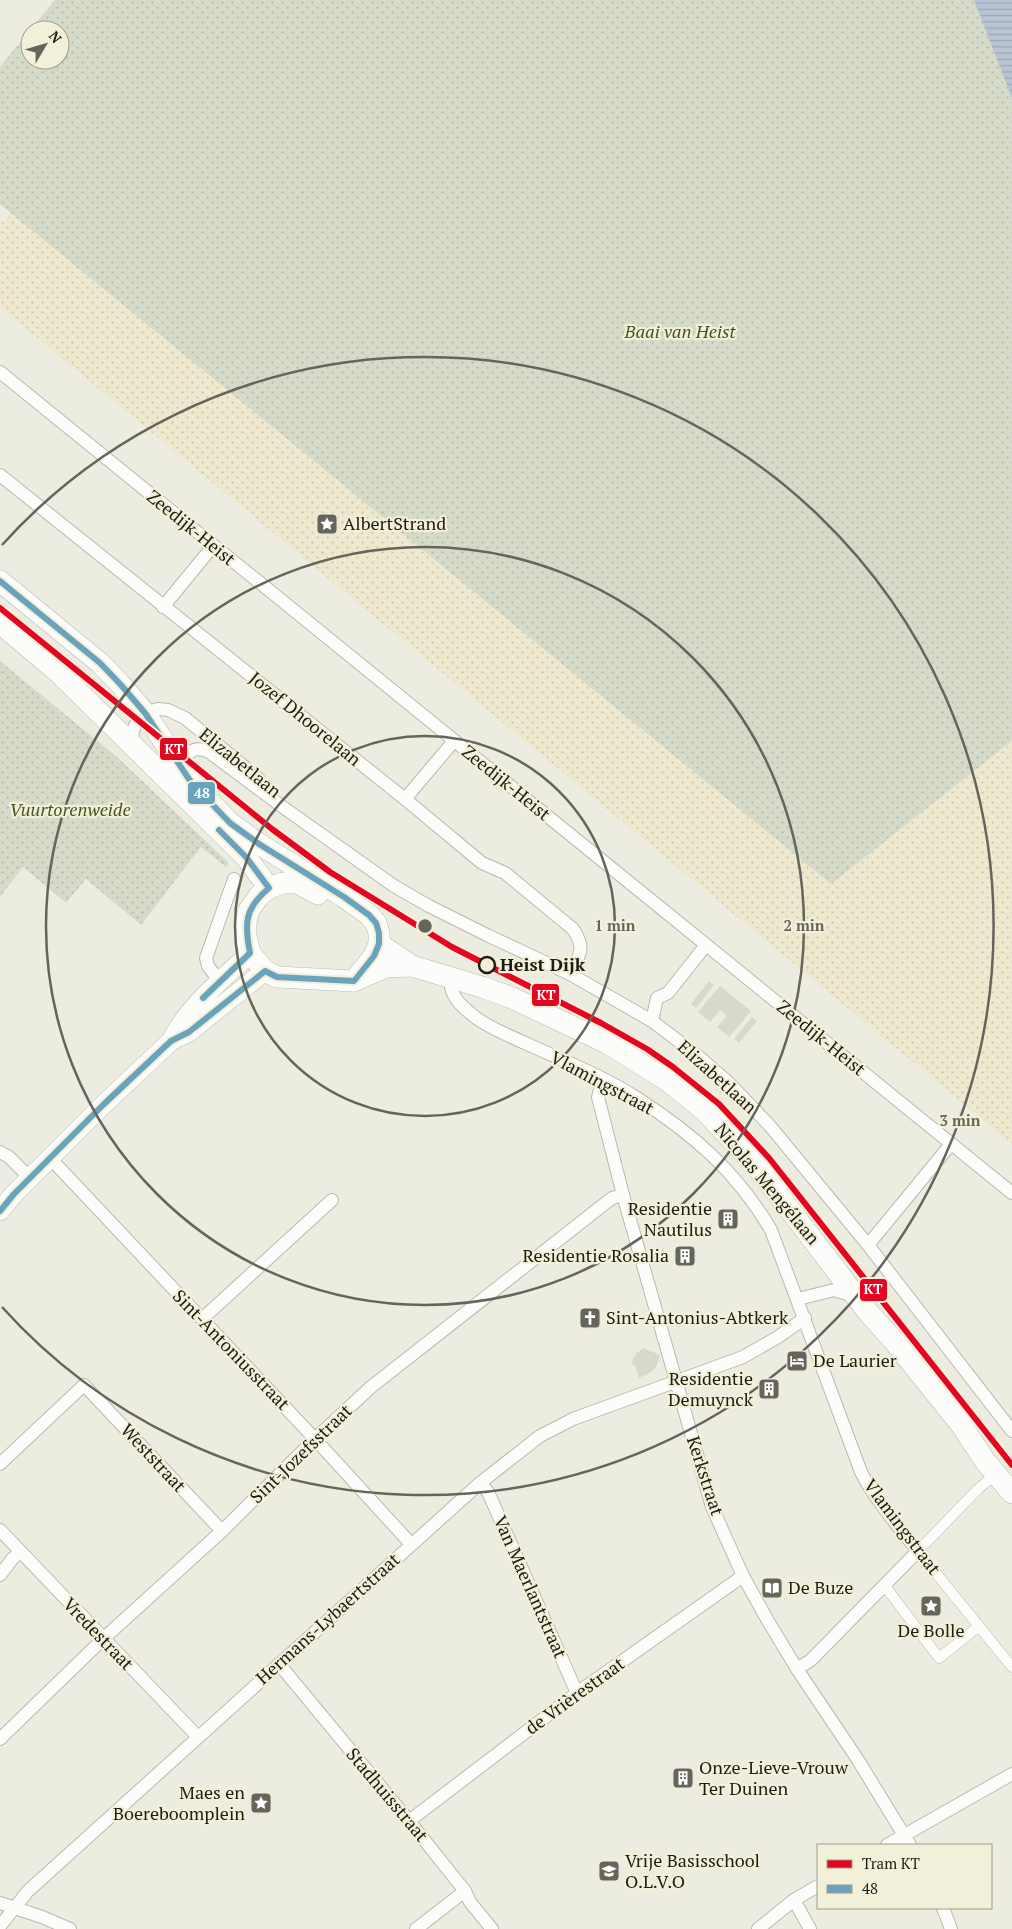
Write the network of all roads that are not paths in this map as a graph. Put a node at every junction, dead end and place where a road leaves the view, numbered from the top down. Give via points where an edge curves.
1 (0, 372) edge
2 (0, 475) edge
3 (213, 546) junction
4 (0, 581) edge
5 (163, 607) junction
6 (0, 623) edge
7 (145, 714) junction
8 (454, 741) junction
9 (132, 745) junction
10 (182, 768) junction
11 (405, 799) junction
12 (326, 837) junction
13 (234, 879) dead end
14 (268, 888) junction
15 (344, 897) junction
16 (378, 944) junction
17 (706, 945) junction
18 (250, 952) junction
19 (412, 966) junction
20 (265, 971) junction
21 (570, 974) junction
22 (451, 977) junction
23 (354, 981) junction
24 (220, 982) junction
25 (652, 1021) junction
26 (171, 1041) junction
27 (604, 1080) junction
28 (951, 1144) junction
29 (0, 1152) edge
30 (50, 1158) junction
31 (30, 1178) junction
32 (1012, 1193) edge
33 (622, 1195) junction
34 (332, 1200) dead end
35 (0, 1211) edge
36 (868, 1245) junction
37 (856, 1297) junction
38 (798, 1299) junction
39 (805, 1318) junction
40 (202, 1320) junction
41 (676, 1382) junction
42 (1012, 1431) edge
43 (315, 1438) junction
44 (0, 1464) edge
45 (996, 1474) junction
46 (480, 1483) junction
47 (1012, 1493) edge
48 (0, 1530) edge
49 (222, 1531) junction
50 (411, 1544) junction
51 (918, 1551) junction
52 (21, 1552) junction
53 (0, 1575) edge
54 (743, 1576) junction
55 (885, 1586) junction
56 (979, 1626) junction
57 (103, 1640) junction
58 (279, 1664) junction
59 (1012, 1667) edge
60 (798, 1670) junction
61 (577, 1693) junction
62 (198, 1737) junction
63 (0, 1739) edge
64 (1012, 1774) edge
65 (409, 1821) junction
66 (907, 1840) edge
67 (891, 1844) edge
68 (817, 1887) edge
69 (466, 1891) junction
70 (794, 1900) junction
71 (0, 1903) edge
72 (13, 1908) junction
73 (943, 1909) edge
74 (0, 1926) edge
75 (70, 1929) edge
76 (416, 1929) edge
77 (492, 1929) edge
78 (758, 1929) edge
79 (810, 1929) edge
80 (951, 1929) edge

1 - 3 street, Zeedijk-Heist
2 - 5 street, Jozef Dhoorelaan
3 - 5 street
3 - 8 street, Zeedijk-Heist
4 - 7 main road, Elizabetlaan via 100,662
5 - 11 street, Jozef Dhoorelaan
6 - 9 main road via 59,673
7 - 9 street via 133,730
7 - 10 main road, Elizabetlaan
7 - 12 street, Elizabetlaan via 158,709 185,718
8 - 11 street
8 - 17 street, Zeedijk-Heist
9 - 14 main road via 246,857
10 - 12 street, Elizabetlaan via 190,751 202,749 209,752
10 - 15 main road, Elizabetlaan via 196,788 230,823
11 - 21 street, Jozef Dhoorelaan via 482,863 504,873 573,929 581,941 580,954
12 - 21 street, Elizabetlaan via 387,881 430,906
13 - 24 street via 206,958
14 - 15 main road via 297,883 331,901
14 - 18 main road via 249,910 246,936
15 - 16 main road via 376,923
16 - 19 main road, Nicolas Mengélaan
16 - 23 main road via 374,956
17 - 25 street via 668,993 656,998
17 - 28 street, Zeedijk-Heist
18 - 20 main road
18 - 24 main road
19 - 22 main road, Nicolas Mengélaan
19 - 23 main road, Nicolas Mengélaan via 386,967
20 - 23 main road via 277,977
20 - 26 main road via 189,1032
21 - 25 street, Elizabetlaan
22 - 27 street, Vlamingstraat via 449,987 454,997 476,1018
22 - 37 main road, Nicolas Mengélaan via 510,997 549,1015 607,1043 668,1081 705,1112 758,1168
24 - 26 main road via 180,1023
25 - 36 street, Elizabetlaan via 698,1056 770,1126
26 - 30 main road
27 - 33 street, Kerkstraat via 598,1097
27 - 38 street, Vlamingstraat via 683,1130 730,1172 756,1203 771,1230
28 - 32 street, Zeedijk-Heist
28 - 36 street
29 - 31 street
30 - 31 main road
30 - 40 street, Sint-Antoniusstraat
31 - 35 main road
33 - 41 street, Kerkstraat
33 - 43 street, Sint-Jozefsstraat via 612,1198 371,1387
34 - 40 street
36 - 42 street, Elizabetlaan
37 - 38 street via 834,1290
37 - 45 main road, Nicolas Mengélaan via 962,1426
38 - 39 street, Vlamingstraat
39 - 41 street, Hermans-Lybaertstraat via 743,1357
39 - 51 street, Vlamingstraat via 871,1491
40 - 43 street, Sint-Antoniusstraat
41 - 46 street, Hermans-Lybaertstraat via 573,1419 540,1436
41 - 54 street, Kerkstraat via 712,1507
43 - 49 street, Sint-Jozefsstraat
43 - 50 street, Sint-Antoniusstraat
44 - 49 street, Weststraat via 84,1385
45 - 47 main road, Nicolas Mengélaan
45 - 51 street
46 - 50 street, Hermans-Lybaertstraat
46 - 61 street, Van Maerlantstraat via 488,1492
48 - 52 street, Vredestraat
49 - 57 street, Sint-Jozefsstraat
50 - 58 street, Hermans-Lybaertstraat
51 - 55 street
51 - 56 street, Vlamingstraat
52 - 53 street
52 - 57 street, Vredestraat
54 - 60 street, Kerkstraat
54 - 61 street, de Vrièrestraat
55 - 56 street via 939,1658
55 - 60 street
56 - 59 street, Vlamingstraat
57 - 62 street, Vredestraat
57 - 63 street, Sint-Jozefsstraat
58 - 62 street, Hermans-Lybaertstraat
58 - 65 street, Stadhuisstraat
60 - 66 street, Kerkstraat
61 - 65 street, de Vrièrestraat
62 - 72 street, Hermans-Lybaertstraat
64 - 66 street
65 - 69 street, Stadhuisstraat
66 - 67 street
68 - 70 street
69 - 76 street
69 - 77 street, Stadhuisstraat via 470,1902
70 - 78 street
70 - 79 street
71 - 72 street
72 - 74 street, Hermans-Lybaertstraat
72 - 75 street
73 - 80 street

